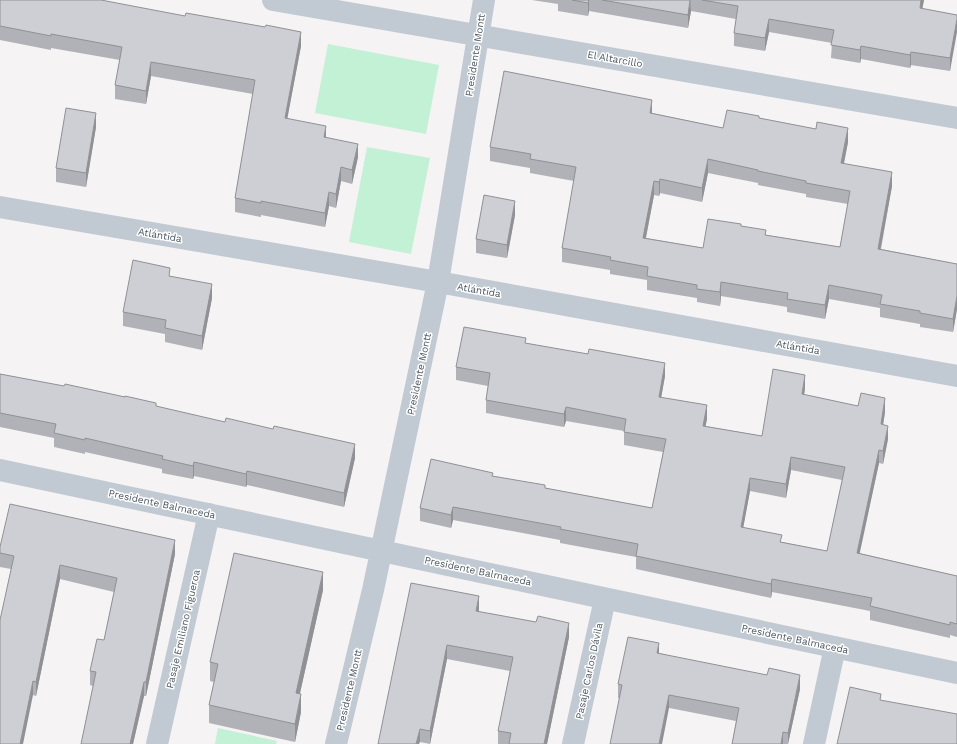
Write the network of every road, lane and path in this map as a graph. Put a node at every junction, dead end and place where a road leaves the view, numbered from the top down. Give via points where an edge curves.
1 (273, 0) edge
2 (484, 0) edge
3 (478, 36) junction
4 (957, 118) edge
5 (0, 208) edge
6 (438, 282) junction
7 (957, 376) edge
8 (0, 471) edge
9 (209, 514) junction
10 (381, 551) junction
11 (605, 599) junction
12 (835, 647) junction
13 (957, 673) edge
14 (157, 744) edge
15 (336, 744) edge
16 (573, 744) edge
17 (814, 744) edge

1 - 3 street, El Altarcillo
2 - 3 street, Presidente Montt
3 - 4 street, El Altarcillo
3 - 6 street, Presidente Montt
5 - 6 street, Atlántida
6 - 7 street, Atlántida
6 - 10 street, Presidente Montt
8 - 9 street, Presidente Balmaceda
9 - 10 street, Presidente Balmaceda
9 - 14 street, Pasaje Emiliano Figueroa
10 - 11 street, Presidente Balmaceda
10 - 15 street, Presidente Montt
11 - 12 street, Presidente Balmaceda
11 - 16 street, Pasaje Carlos Dávila
12 - 13 street, Presidente Balmaceda
12 - 17 street

